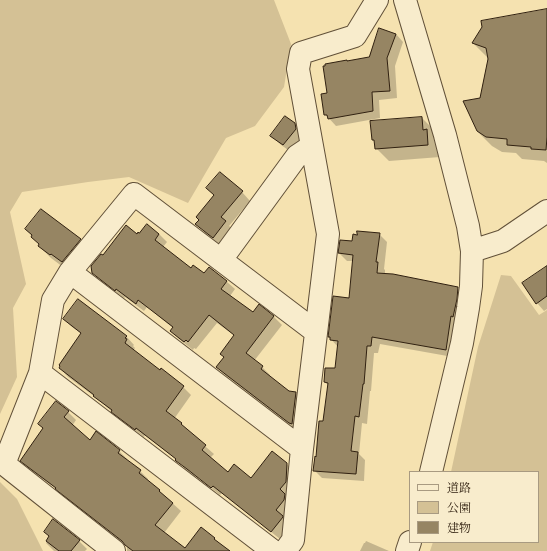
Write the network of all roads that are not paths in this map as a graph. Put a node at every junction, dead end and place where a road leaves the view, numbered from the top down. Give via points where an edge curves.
1 (377, 0) edge
2 (405, 0) edge
3 (312, 146) junction
4 (547, 211) edge
5 (472, 250) junction
6 (221, 260) junction
7 (70, 272) junction
8 (316, 332) junction
9 (40, 373) junction
10 (302, 449) junction
11 (431, 471) edge
12 (114, 551) edge
13 (273, 551) edge
14 (285, 551) edge

1 - 3 street via 355,36 301,53 298,69
2 - 5 street via 445,136
3 - 6 street via 297,156
3 - 8 street via 328,234
4 - 5 street via 503,241
5 - 11 street via 471,286 462,343
6 - 7 street via 134,194
6 - 8 street
7 - 9 street via 53,300
7 - 10 street
8 - 10 street
9 - 12 street via 4,464
9 - 13 street
10 - 14 street via 293,540

